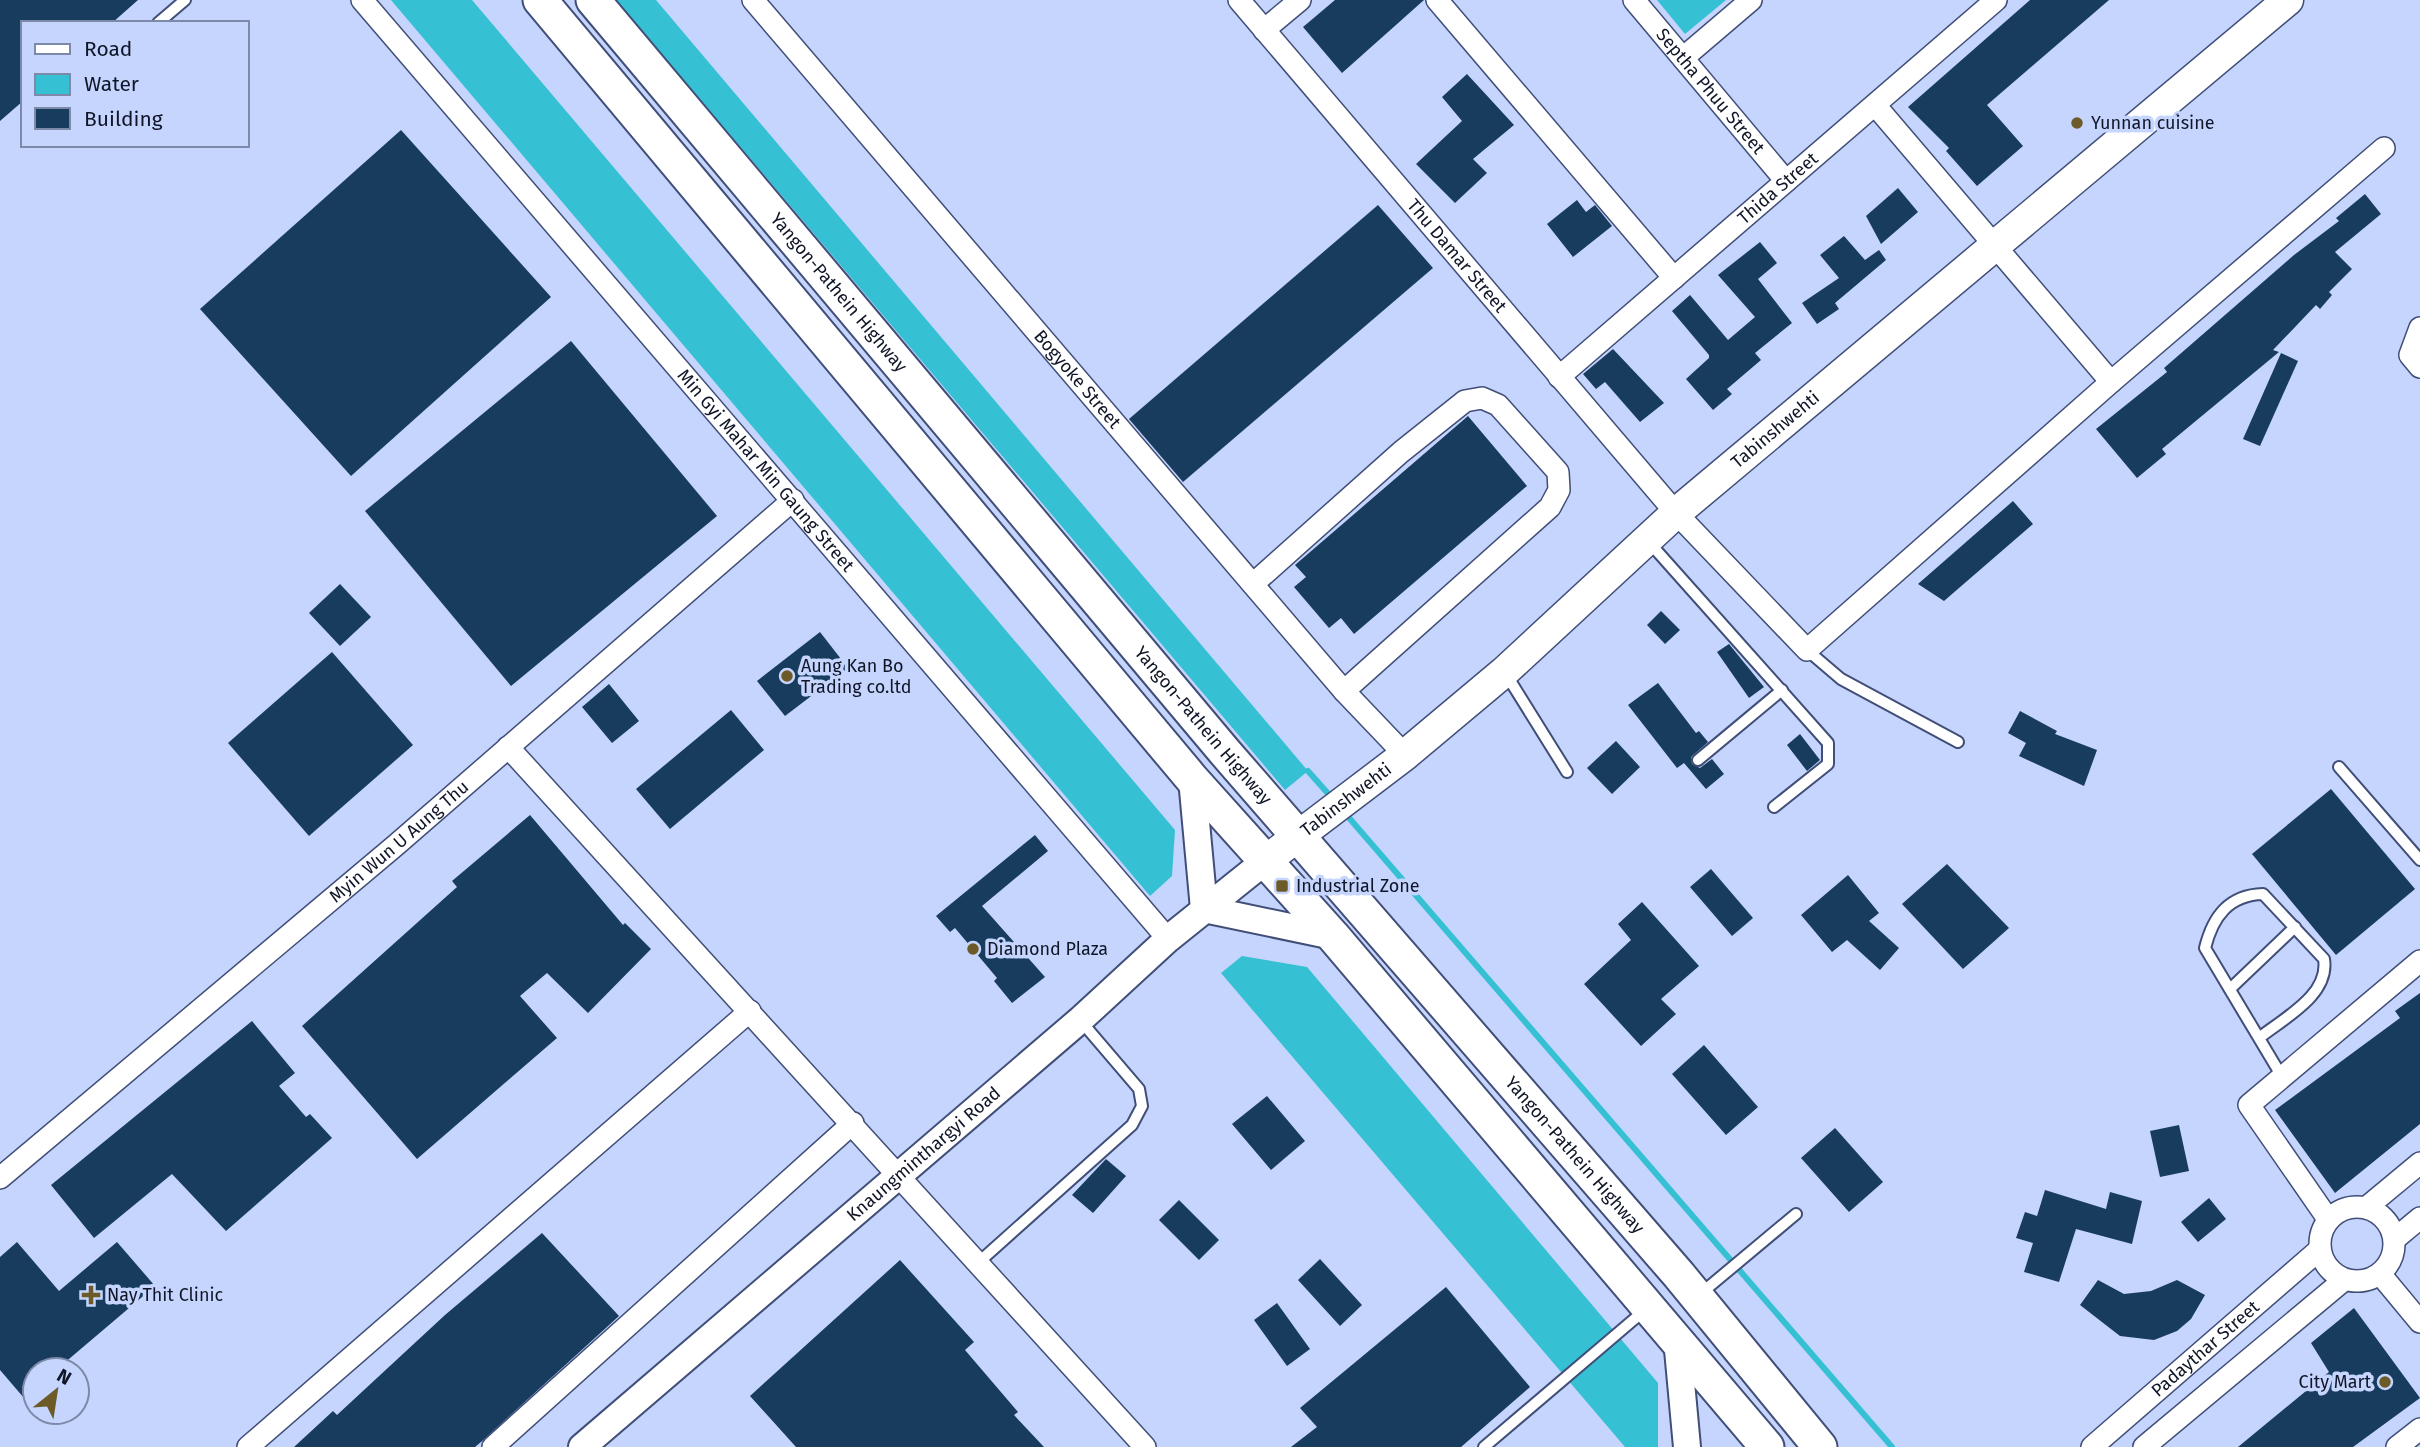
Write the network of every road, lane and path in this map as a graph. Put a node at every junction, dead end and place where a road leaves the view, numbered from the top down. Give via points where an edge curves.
1 (185, 0) edge
2 (362, 0) edge
3 (540, 0) edge
4 (593, 0) edge
5 (753, 0) edge
6 (1239, 0) edge
7 (1300, 0) edge
8 (1437, 0) edge
9 (1634, 0) edge
10 (1751, 0) edge
11 (1996, 0) edge
12 (2288, 0) edge
13 (160, 21) edge
14 (1264, 30) junction
15 (1683, 58) junction
16 (1875, 105) junction
17 (2384, 148) dead end
18 (1786, 181) junction
19 (1995, 245) junction
20 (1674, 278) junction
21 (2420, 328) edge
22 (2420, 367) edge
23 (1559, 377) junction
24 (2110, 382) junction
25 (793, 500) junction
26 (1676, 513) junction
27 (1648, 541) junction
28 (1253, 584) junction
29 (1807, 650) junction
30 (1504, 672) junction
31 (1782, 690) junction
32 (1344, 691) junction
33 (1958, 742) dead end
34 (508, 747) junction
35 (1405, 755) junction
36 (1698, 760) dead end
37 (2339, 767) dead end
38 (1567, 772) dead end
39 (1192, 779) junction
40 (1774, 807) dead end
41 (1298, 836) junction
42 (2420, 860) edge
43 (1264, 862) junction
44 (1204, 909) junction
45 (2295, 927) junction
46 (1333, 936) junction
47 (1168, 939) junction
48 (2420, 961) edge
49 (2230, 989) junction
50 (750, 1011) junction
51 (1080, 1020) junction
52 (2259, 1038) junction
53 (2281, 1075) junction
54 (853, 1124) junction
55 (2420, 1163) edge
56 (899, 1174) junction
57 (0, 1178) edge
58 (2367, 1207) junction
59 (1796, 1214) dead end
60 (2328, 1219) junction
61 (2420, 1219) edge
62 (2396, 1238) junction
63 (2319, 1250) junction
64 (979, 1262) junction
65 (2381, 1275) junction
66 (2344, 1280) junction
67 (1697, 1297) junction
68 (1650, 1306) junction
69 (2420, 1322) edge
70 (1677, 1339) junction
71 (1773, 1390) junction
72 (2420, 1429) edge
73 (1756, 1442) edge
74 (248, 1447) edge
75 (493, 1447) edge
76 (582, 1447) edge
77 (1145, 1447) edge
78 (1484, 1447) edge
79 (1687, 1447) edge
80 (1820, 1447) edge
81 (2092, 1447) edge
82 (2144, 1447) edge
83 (2398, 1447) edge

1 - 13 lane
2 - 25 street, Min Gyi Mahar Min Gaung Street
3 - 39 main road
4 - 41 main road, Yangon-Pathein Highway
5 - 28 street, Bogyoke Street
6 - 14 street, Thu Damar Street
7 - 14 street
8 - 20 street
9 - 15 street, Septha Phuu Street
10 - 15 street
11 - 16 street, Thida Street
12 - 19 main road, Tabinshwehti
14 - 23 street, Thu Damar Street
15 - 18 street, Septha Phuu Street
16 - 18 street, Thida Street
16 - 19 street
17 - 24 street
18 - 20 street, Thida Street
19 - 24 street
19 - 26 main road, Tabinshwehti
20 - 23 street, Thida Street
21 - 22 street via 2410,355
23 - 26 street, Thu Damar Street
24 - 29 street
25 - 34 street, Myin Wun U Aung Thu
25 - 47 street, Min Gyi Mahar Min Gaung Street
26 - 27 main road, Tabinshwehti
26 - 29 street, Thu Damar Street
27 - 30 main road, Tabinshwehti
27 - 31 lane
28 - 32 street, Bogyoke Street
28 - 32 street via 1465,401 1482,398 1498,405 1558,472 1559,490 1550,507
29 - 33 lane via 1841,679
30 - 35 main road, Tabinshwehti
30 - 38 lane
31 - 36 lane
31 - 40 lane via 1828,743 1829,752 1828,764
32 - 35 street, Bogyoke Street
34 - 50 street
34 - 57 street, Myin Wun U Aung Thu
35 - 41 main road, Tabinshwehti
37 - 42 lane
39 - 43 main road
39 - 44 street
41 - 43 main road, Tabinshwehti
41 - 67 main road, Yangon-Pathein Highway
43 - 44 street, Knaungminthargyi Road
43 - 46 main road
44 - 46 street
44 - 47 street, Knaungminthargyi Road
45 - 49 lane
45 - 49 lane via 2263,894 2245,895 2227,904 2210,929 2205,948
45 - 52 lane via 2325,959 2326,971 2320,989
46 - 68 main road
47 - 51 street, Knaungminthargyi Road
48 - 53 street
49 - 52 lane
50 - 54 street
50 - 74 street
51 - 56 street, Knaungminthargyi Road
51 - 64 lane via 1139,1089 1142,1106 1132,1125
52 - 53 lane
53 - 60 street via 2250,1101 2249,1109
54 - 56 street
54 - 75 street
55 - 58 street
56 - 64 street
56 - 76 street, Knaungminthargyi Road
58 - 60 street via 2346,1207
58 - 62 street
59 - 67 lane
60 - 63 street via 2320,1234
61 - 62 street
62 - 65 street via 2393,1258
63 - 66 street
63 - 81 street, Padaythar Street
64 - 77 street
65 - 66 street via 2363,1282
65 - 69 street
66 - 82 street, Padaythar Street
67 - 71 main road, Yangon-Pathein Highway
68 - 70 main road
68 - 78 lane
70 - 73 main road
70 - 79 street
71 - 73 street
71 - 80 main road, Yangon-Pathein Highway
72 - 83 street

